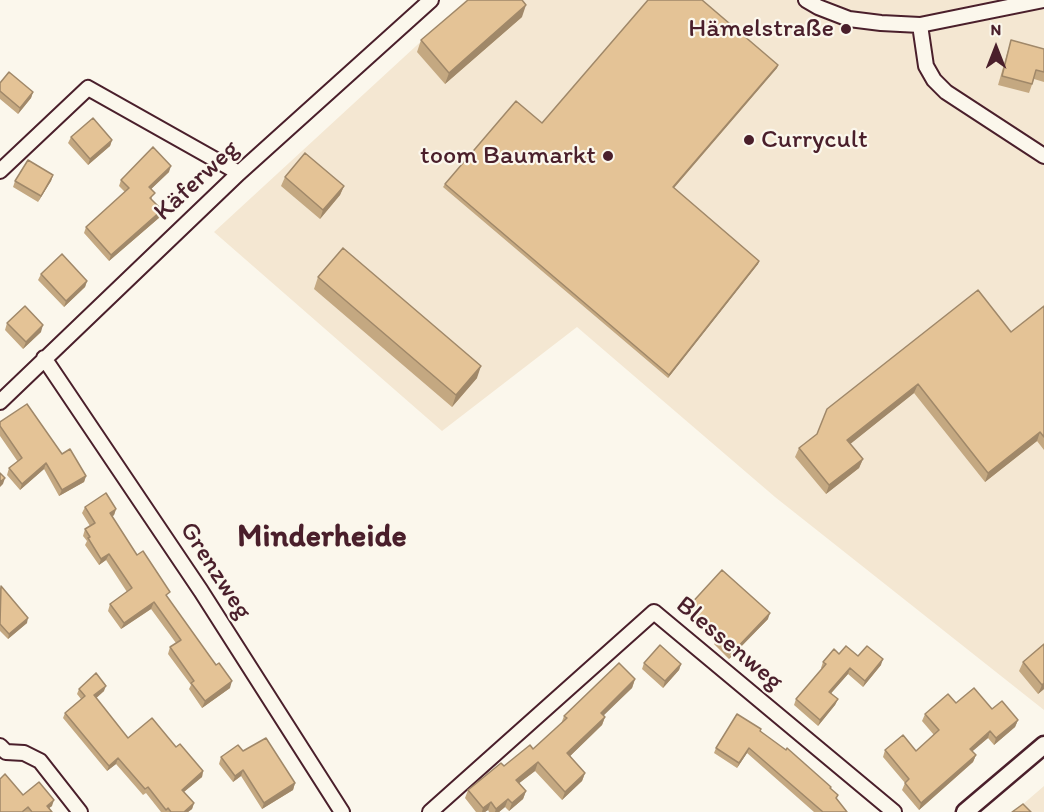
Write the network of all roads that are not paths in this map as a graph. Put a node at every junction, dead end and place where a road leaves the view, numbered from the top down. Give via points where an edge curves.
1 (431, 0) edge
2 (806, 0) edge
3 (1043, 0) edge
4 (920, 25) junction
5 (1044, 156) edge
6 (0, 171) edge
7 (239, 173) junction
8 (44, 358) junction
9 (0, 402) edge
10 (1044, 745) edge
11 (0, 746) edge
12 (80, 812) edge
13 (342, 812) edge
14 (430, 812) edge
15 (894, 812) edge
16 (965, 812) edge

1 - 7 street, Käferweg
2 - 4 street via 849,19
3 - 4 street
4 - 5 street via 926,66 934,80 946,92
6 - 7 street via 88,88
7 - 8 street, Käferweg
8 - 9 street, Käferweg
8 - 13 street, Grenzweg via 201,591
10 - 16 street
11 - 12 street via 6,752 24,753 40,761
14 - 15 street, Blessenweg via 654,612

